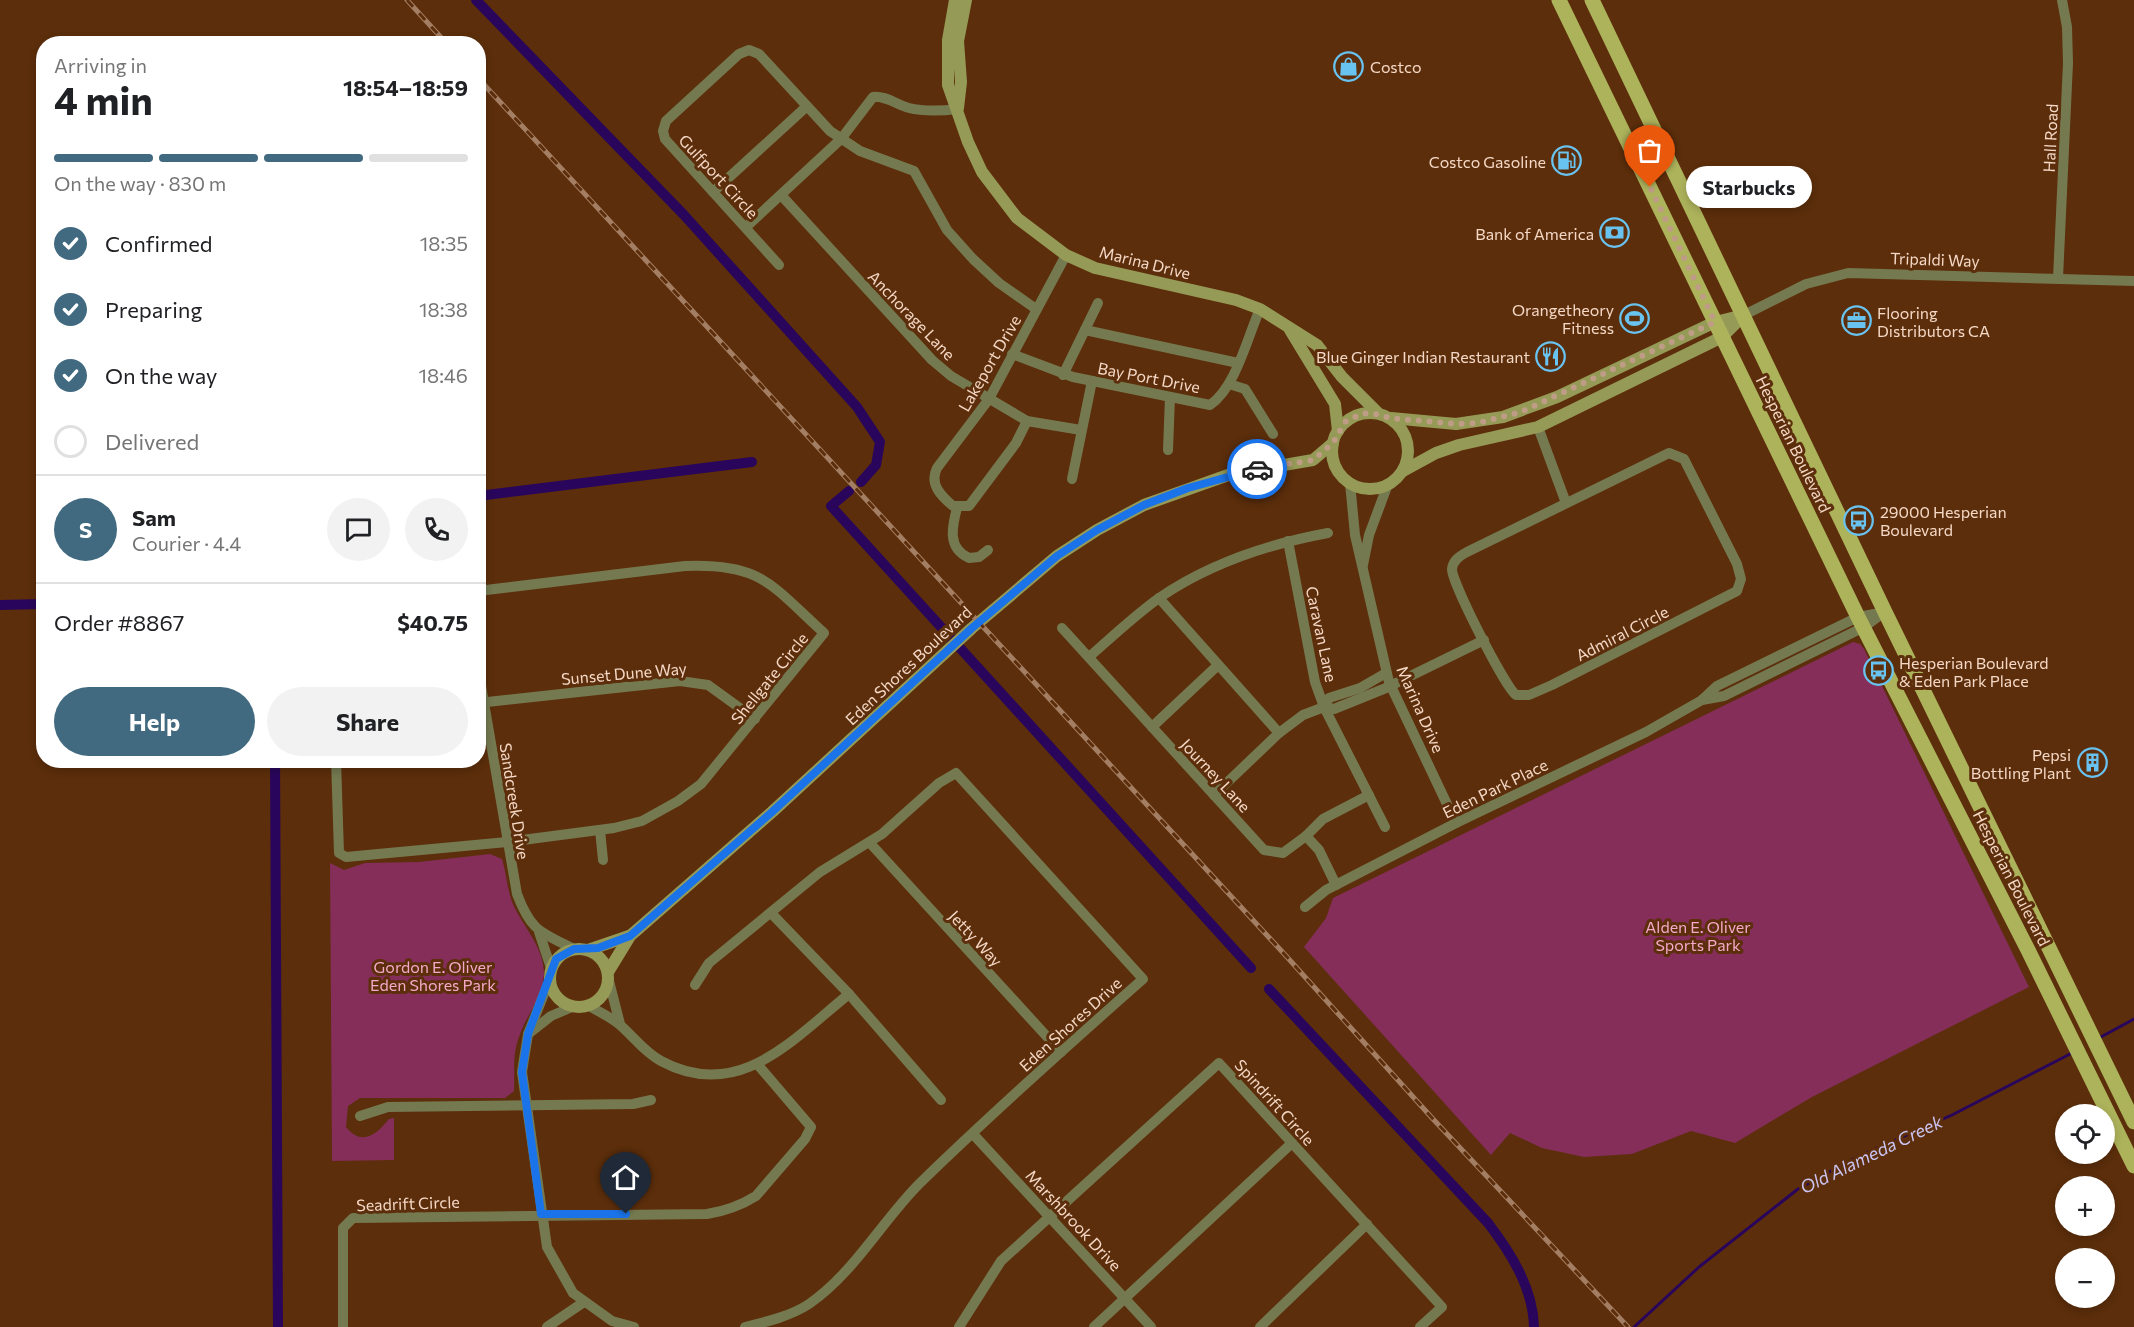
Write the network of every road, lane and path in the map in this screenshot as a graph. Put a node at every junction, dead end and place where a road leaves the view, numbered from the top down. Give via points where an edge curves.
1 (954, 0) edge
2 (966, 0) edge
3 (1559, 0) edge
4 (1592, 0) edge
5 (2062, 0) edge
6 (806, 107) junction
7 (957, 109) junction
8 (841, 139) junction
9 (713, 192) junction
10 (780, 195) junction
11 (746, 227) junction
12 (1066, 255) junction
13 (779, 265) dead end
14 (2058, 278) junction
15 (2134, 281) edge
16 (1098, 303) dead end
17 (1036, 309) junction
18 (1260, 309) junction
19 (1744, 315) junction
20 (1715, 322) junction
21 (1289, 329) junction
22 (1085, 330) junction
23 (1722, 337) junction
24 (1012, 354) junction
25 (1238, 363) junction
26 (1063, 375) junction
27 (1092, 381) junction
28 (1229, 384) junction
29 (1170, 397) junction
30 (989, 399) junction
31 (1530, 409) junction
32 (1378, 413) junction
33 (1390, 418) junction
34 (1027, 421) junction
35 (1538, 427) junction
36 (1081, 430) junction
37 (1338, 430) junction
38 (1273, 434) dead end
39 (1333, 443) junction
40 (1168, 450) dead end
41 (1313, 460) junction
42 (1403, 471) junction
43 (1340, 474) junction
44 (1072, 479) dead end
45 (1350, 483) junction
46 (1388, 484) junction
47 (1566, 503) junction
48 (957, 508) junction
49 (1328, 532) dead end
50 (1288, 541) junction
51 (988, 550) dead end
52 (1362, 568) junction
53 (486, 590) edge
54 (1159, 598) junction
55 (1885, 612) junction
56 (1861, 622) junction
57 (1062, 628) dead end
58 (1484, 640) junction
59 (1089, 657) junction
60 (1217, 666) junction
61 (1386, 674) junction
62 (1390, 686) junction
63 (486, 701) edge
64 (1324, 707) junction
65 (755, 720) junction
66 (1152, 727) junction
67 (486, 729) edge
68 (1279, 733) junction
69 (1921, 738) junction
70 (1956, 754) junction
71 (336, 768) edge
72 (1214, 795) junction
73 (1368, 795) junction
74 (1456, 823) junction
75 (1385, 827) dead end
76 (600, 830) junction
77 (1306, 836) junction
78 (507, 842) junction
79 (870, 843) junction
80 (603, 860) dead end
81 (1336, 885) junction
82 (1305, 907) dead end
83 (771, 913) junction
84 (539, 932) junction
85 (630, 936) junction
86 (574, 949) junction
87 (588, 950) junction
88 (551, 973) junction
89 (609, 976) junction
90 (695, 985) dead end
91 (849, 994) junction
92 (589, 1006) junction
93 (572, 1007) junction
94 (620, 1024) junction
95 (528, 1034) junction
96 (1061, 1052) junction
97 (758, 1065) junction
98 (651, 1100) dead end
99 (941, 1100) dead end
100 (526, 1106) junction
101 (360, 1116) dead end
102 (2134, 1122) edge
103 (973, 1134) junction
104 (1292, 1143) junction
105 (2134, 1166) edge
106 (541, 1214) junction
107 (1052, 1216) junction
108 (1367, 1224) junction
109 (1125, 1298) junction
110 (584, 1302) junction
111 (343, 1327) edge
112 (548, 1327) edge
113 (634, 1327) edge
114 (745, 1327) edge
115 (959, 1327) edge
116 (1094, 1327) edge
117 (1151, 1327) edge
118 (1260, 1327) edge
119 (1420, 1327) edge

1 - 7 street, Marina Drive via 948,40 948,85
2 - 7 street, Marina Drive via 958,41
3 - 20 main road, Hesperian Boulevard
4 - 19 main road, Hesperian Boulevard
5 - 14 street, Hall Road via 2068,63
6 - 8 street, Gulfport Circle
6 - 9 street
6 - 9 street, Gulfport Circle via 759,54 749,50 739,54 666,121 663,131 665,140
7 - 8 street via 912,109 875,96
7 - 12 street, Marina Drive via 968,142 997,196 1017,218
8 - 10 street
8 - 17 street, Gulfport Circle via 914,171 930,204 973,259
9 - 11 street, Gulfport Circle
10 - 11 street
10 - 30 street, Anchorage Lane via 932,360
11 - 13 street, Gulfport Circle
12 - 17 street, Lakeport Drive
12 - 18 street, Marina Drive via 1095,268
14 - 15 street, Tripaldi Way
14 - 19 street, Tripaldi Way via 1848,273 1806,284
16 - 22 street
17 - 24 street, Lakeport Drive
18 - 21 street, Marina Drive
18 - 25 street, Bay Port Drive
19 - 20 street
19 - 23 street
19 - 55 main road, Hesperian Boulevard
20 - 23 main road, Hesperian Boulevard
20 - 31 street
21 - 32 street, Marina Drive via 1317,345
21 - 37 street, Marina Drive via 1335,404
22 - 25 street
22 - 26 street
23 - 35 street
23 - 56 main road, Hesperian Boulevard
24 - 26 street, Bay Port Drive
24 - 30 street, Lakeport Drive
25 - 28 street, Bay Port Drive
26 - 27 street, Bay Port Drive
27 - 29 street, Bay Port Drive
27 - 36 street
28 - 29 street, Bay Port Drive via 1221,398 1210,405
28 - 38 street via 1245,389
29 - 40 street
30 - 34 street, Anchorage Lane
30 - 48 street, Lakeport Drive via 935,473 936,489
31 - 33 street via 1478,423
31 - 35 street
32 - 33 street
32 - 37 street via 1355,416
33 - 42 street via 1407,439 1408,459
34 - 36 street, Anchorage Lane
34 - 48 street via 1016,444 981,492 969,506
35 - 42 street via 1459,445 1428,456
35 - 47 street
36 - 44 street
37 - 39 street
39 - 41 street
39 - 43 street via 1332,456
41 - 43 street
41 - 85 street, Eden Shores Boulevard via 1231,474 1144,505 1077,542 1029,577
42 - 46 street
43 - 45 street
45 - 46 street via 1369,489
45 - 52 street, Marina Drive
46 - 52 street, Marina Drive via 1369,535
47 - 58 street, Admiral Circle via 1456,560 1453,576
47 - 58 street, Admiral Circle via 1657,457 1679,455 1737,564 1740,586 1733,594 1524,697 1510,690
48 - 51 street via 951,533 953,542 969,558
49 - 50 street
50 - 54 street via 1252,550
50 - 64 street, Caravan Lane via 1315,682
52 - 61 street, Marina Drive
53 - 65 street, Shellgate Circle via 685,566 717,565 764,578 824,633
54 - 59 street
54 - 60 street
55 - 56 street, Eden Park Place
55 - 70 main road, Hesperian Boulevard
56 - 69 main road, Hesperian Boulevard
56 - 74 street, Eden Park Place via 1717,686 1701,700 1646,732
57 - 59 street, Journey Lane
58 - 62 street
59 - 66 street, Journey Lane
60 - 66 street
60 - 68 street
61 - 62 street, Marina Drive
61 - 64 street via 1329,698
62 - 64 street via 1334,709
62 - 74 street, Marina Drive
63 - 65 street, Sunset Dune Way via 680,681 708,685
64 - 68 street via 1303,715
64 - 73 street, Caravan Lane
65 - 76 street, Shellgate Circle via 701,784 678,801 642,821
66 - 72 street, Journey Lane
67 - 78 street, Sandcreek Drive
68 - 72 street
69 - 70 main road via 1935,755 1943,758
69 - 105 main road, Hesperian Boulevard
70 - 102 main road, Hesperian Boulevard
71 - 78 street, Shellgate Circle via 339,853 346,857
72 - 77 street, Journey Lane via 1264,850 1283,853
73 - 75 street, Caravan Lane
73 - 77 street, Journey Lane via 1323,819
74 - 81 street, Eden Park Place
76 - 78 street, Shellgate Circle
76 - 80 street
77 - 81 street via 1319,850
78 - 84 street, Sandcreek Drive via 517,894
79 - 83 street, Eden Shores Drive via 820,872
79 - 96 street, Jetty Way
79 - 96 street, Eden Shores Drive via 956,773 1143,980
81 - 82 street, Eden Park Place
83 - 90 street, Eden Shores Drive via 709,963
83 - 91 street
84 - 86 street, Sandcreek Drive
84 - 88 street, Sandcreek Drive
85 - 87 street, Eden Shores Boulevard
85 - 89 street, Eden Shores Boulevard
86 - 87 street
86 - 88 street via 556,959
87 - 89 street via 601,958
88 - 93 street via 556,996
88 - 95 street
89 - 92 street via 603,996
89 - 94 street
91 - 97 street
91 - 99 street
92 - 93 street
92 - 94 street
93 - 95 street via 551,1016
94 - 97 street via 638,1046 674,1067 718,1073
95 - 100 street via 522,1072
96 - 103 street, Eden Shores Drive
97 - 106 street via 811,1127 756,1196 735,1208 707,1214
98 - 100 street via 633,1104
100 - 101 street via 388,1107
100 - 106 street
103 - 107 street, Marshbrook Drive
103 - 114 street, Eden Shores Drive via 904,1201 831,1286 807,1305
104 - 107 street, Spindrift Circle via 1219,1063
104 - 108 street, Spindrift Circle
104 - 109 street
106 - 110 street via 551,1255 564,1281
106 - 111 street, Seadrift Circle via 353,1218 346,1223 342,1235
107 - 109 street, Marshbrook Drive
107 - 115 street via 1001,1261
108 - 118 street
108 - 119 street, Spindrift Circle via 1442,1307
109 - 116 street
109 - 117 street, Marshbrook Drive
110 - 112 street
110 - 113 street via 612,1321

